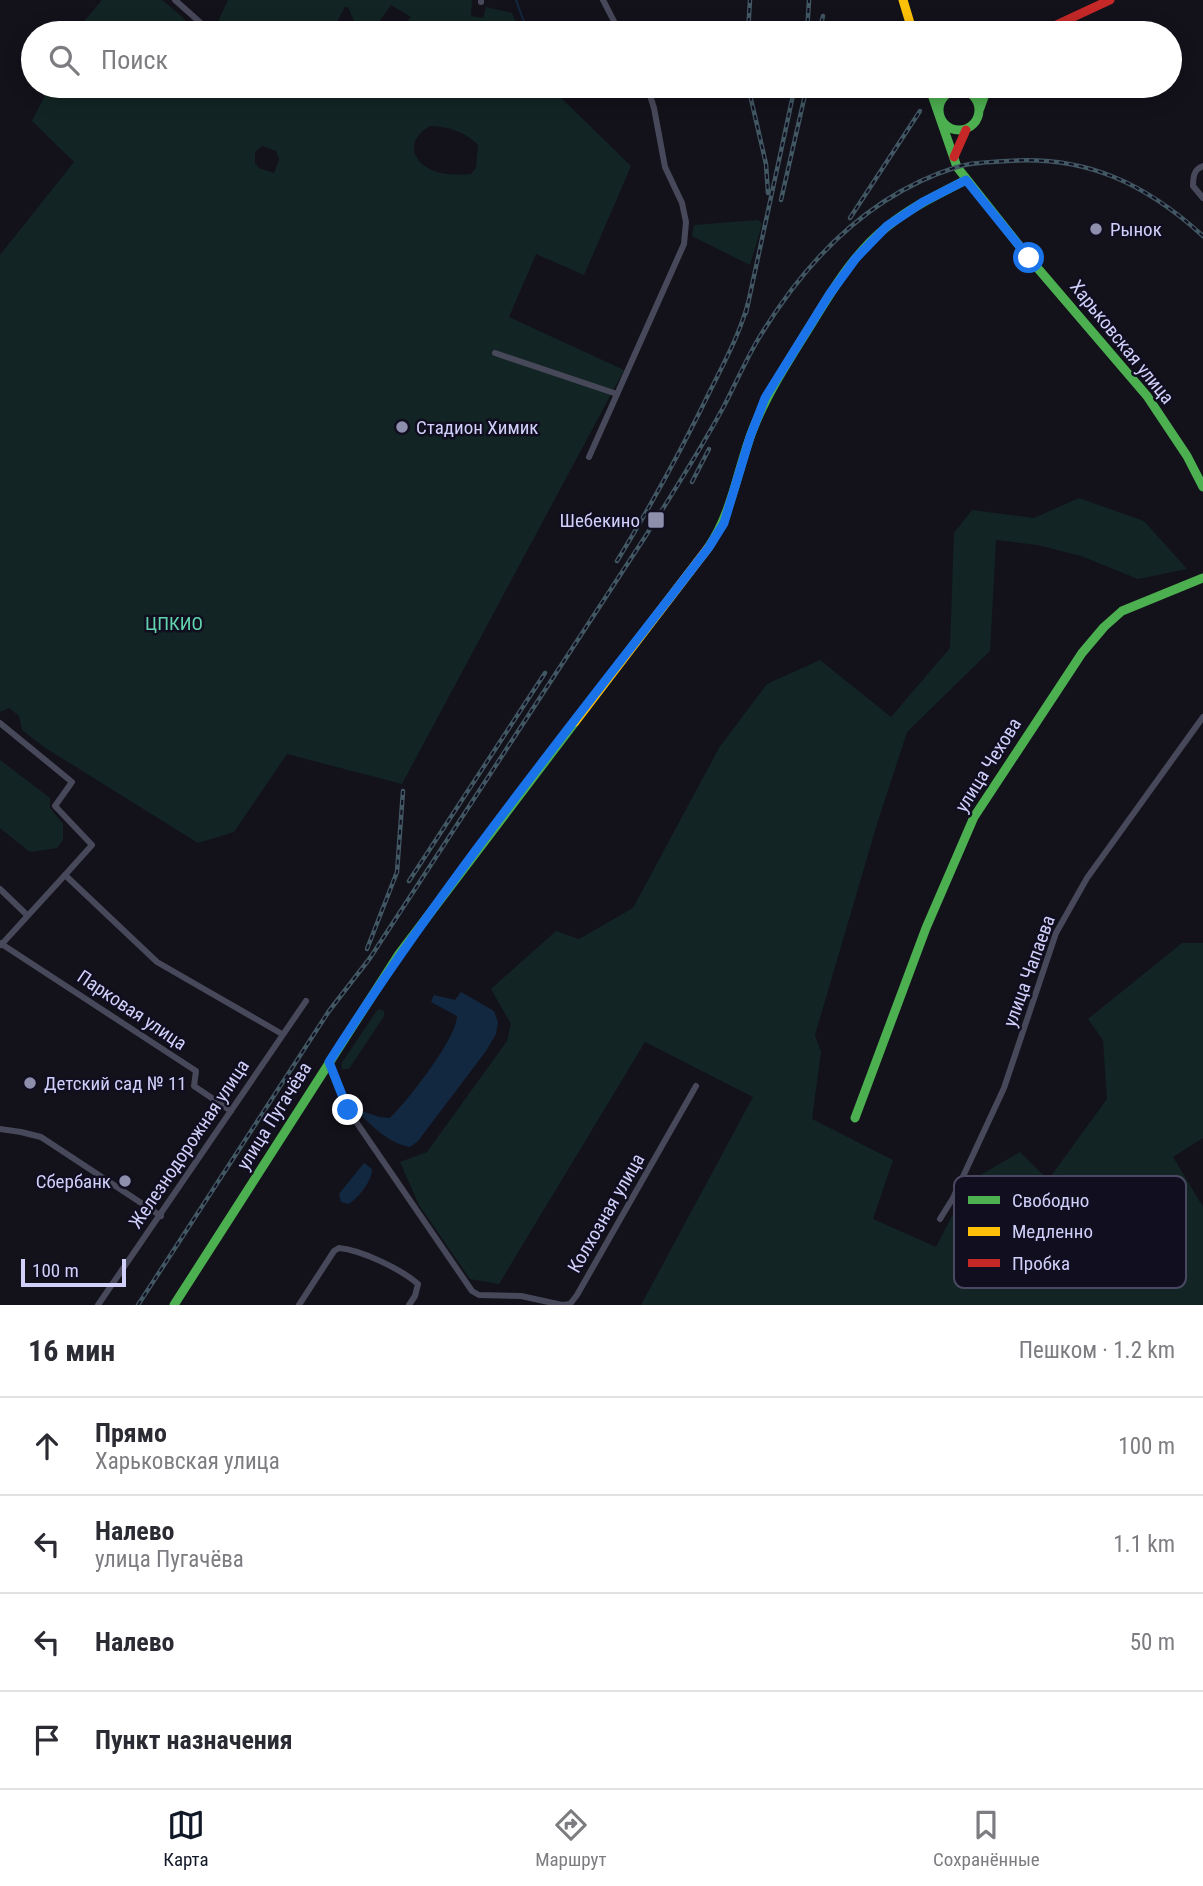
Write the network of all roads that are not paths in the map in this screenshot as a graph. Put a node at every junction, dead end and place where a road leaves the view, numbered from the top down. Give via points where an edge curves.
1 (174, 0) edge
2 (603, 0) edge
3 (903, 0) edge
4 (1110, 0) edge
5 (198, 21) edge
6 (614, 21) edge
7 (909, 21) edge
8 (1065, 21) edge
9 (651, 98) edge
10 (933, 98) edge
11 (942, 98) edge
12 (974, 98) edge
13 (984, 98) edge
14 (979, 110) junction
15 (940, 117) junction
16 (966, 130) junction
17 (954, 159) junction
18 (1200, 167) edge
19 (966, 180) junction
20 (1203, 198) edge
21 (495, 354) dead end
22 (617, 394) junction
23 (589, 457) dead end
24 (1203, 487) edge
25 (1203, 579) edge
26 (1203, 718) edge
27 (0, 723) edge
28 (65, 875) junction
29 (0, 890) edge
30 (27, 915) junction
31 (1, 945) edge
32 (306, 1001) dead end
33 (282, 1034) junction
34 (329, 1062) junction
35 (696, 1086) dead end
36 (231, 1111) junction
37 (855, 1118) dead end
38 (0, 1129) edge
39 (963, 1176) edge
40 (954, 1196) edge
41 (161, 1216) junction
42 (940, 1219) dead end
43 (98, 1305) edge
44 (174, 1305) edge
45 (299, 1305) edge
46 (409, 1305) edge

1 - 5 street
2 - 6 street
3 - 7 street
4 - 8 street
9 - 22 street via 665,167 682,203 684,244
10 - 15 street, Харьковская улица
11 - 15 street
12 - 14 street
13 - 14 street
14 - 16 street via 976,122
15 - 16 street via 950,129
15 - 17 street, Харьковская улица
16 - 17 street
17 - 19 street, Харьковская улица
18 - 20 street via 1193,186
19 - 24 street, Харьковская улица via 1147,396
19 - 34 street, улица Пугачёва via 887,226 856,258 765,398 724,523 709,547 463,867
21 - 22 street
22 - 23 street
25 - 37 street, улица Чехова via 1122,611 1104,626 974,817 926,928
26 - 39 street, улица Чапаева via 1087,878 1056,933 1004,1088
27 - 28 street via 72,782 55,806 92,845
28 - 30 street
28 - 33 street via 157,962
29 - 30 street
30 - 31 street
31 - 36 street, Парковая улица via 196,1071 194,1086
32 - 33 street, Железнодорожная улица
33 - 36 street, Железнодорожная улица
34 - 35 street, Колхозная улица via 348,1110 472,1291 562,1305 577,1296
34 - 44 street, улица Пугачёва
36 - 41 street, Железнодорожная улица
38 - 41 street via 41,1138
40 - 42 street, улица Чапаева
41 - 43 street, Железнодорожная улица
45 - 46 street via 339,1248 375,1259 412,1279 418,1284

